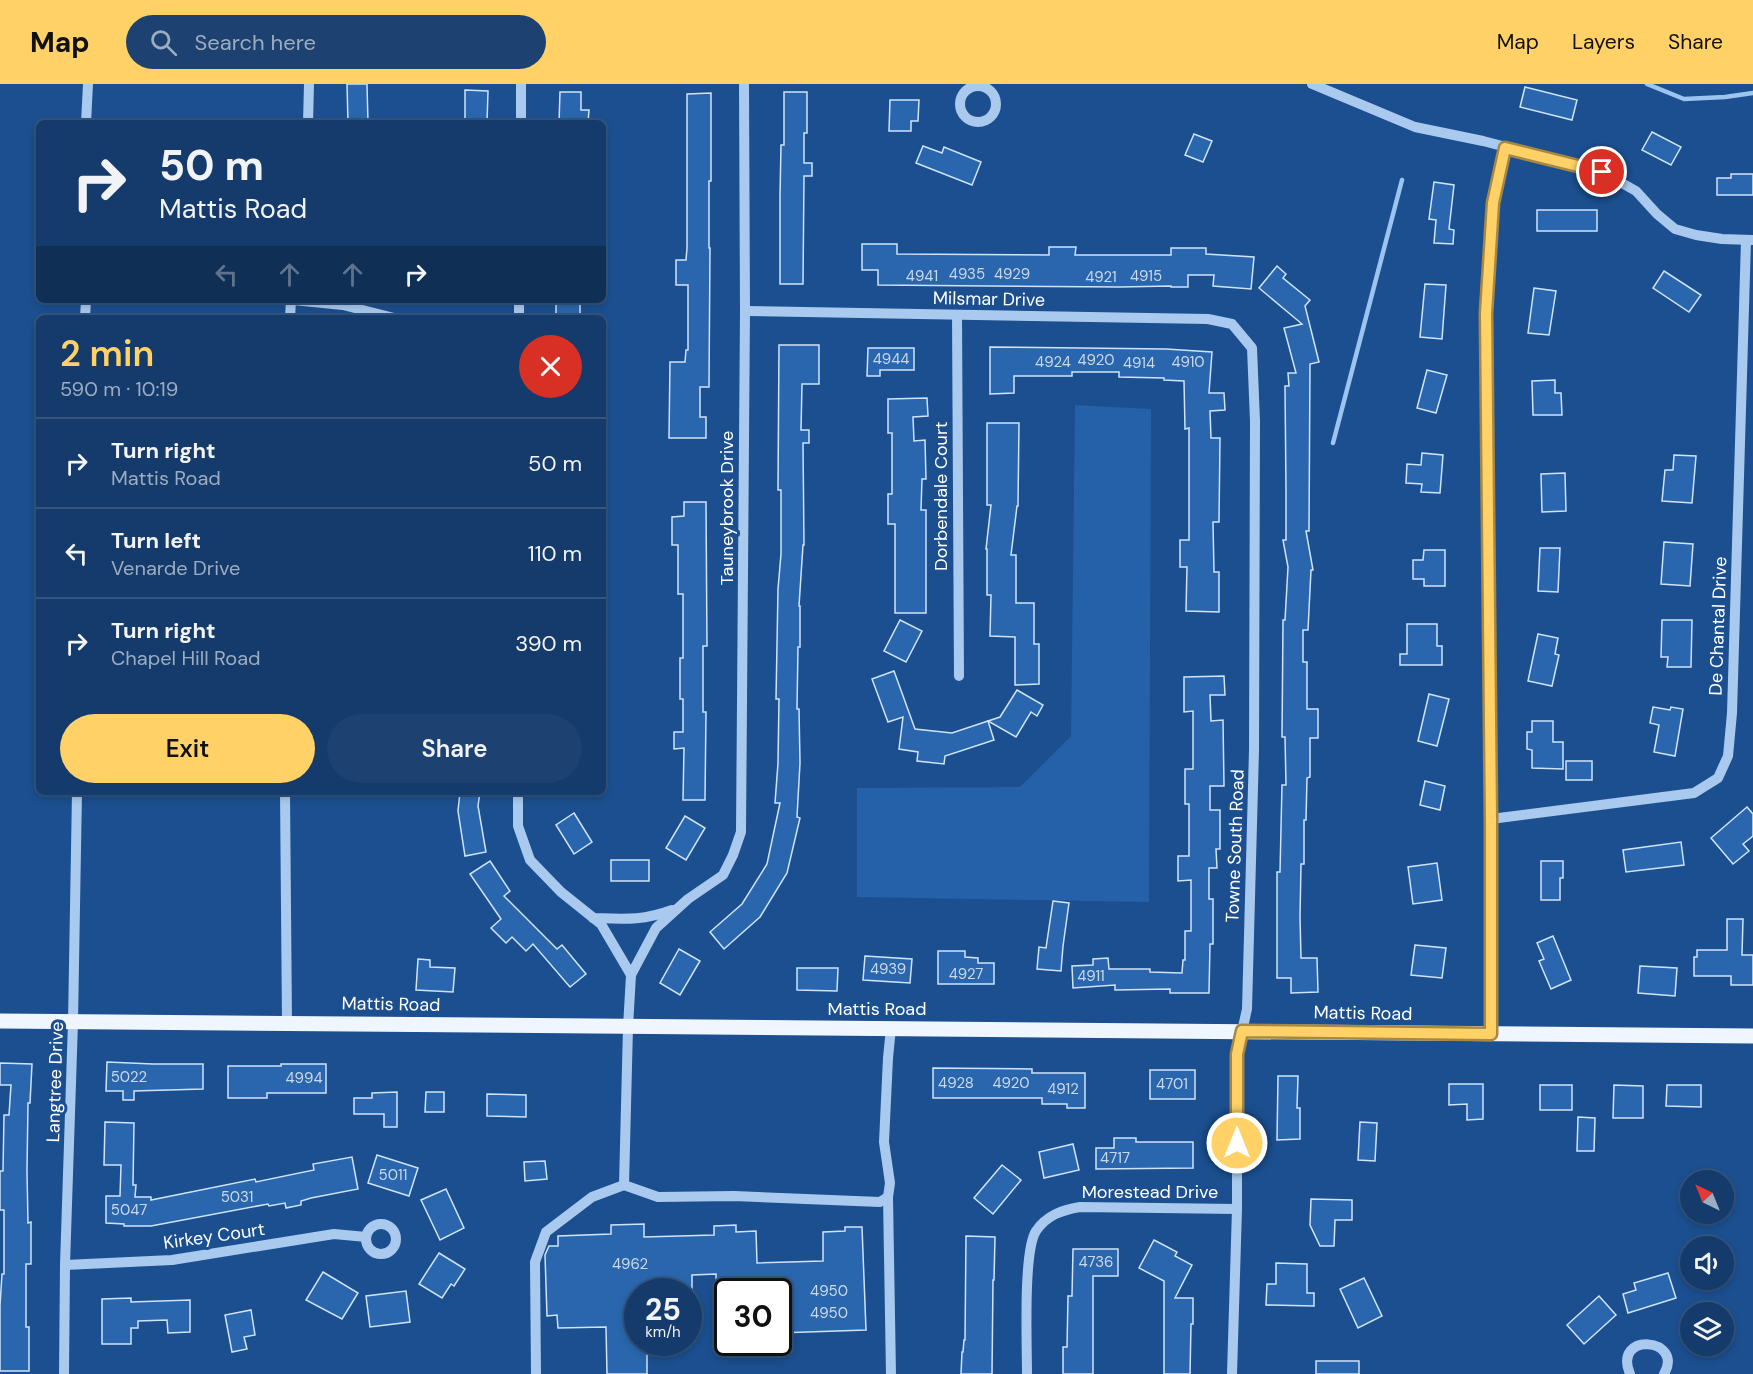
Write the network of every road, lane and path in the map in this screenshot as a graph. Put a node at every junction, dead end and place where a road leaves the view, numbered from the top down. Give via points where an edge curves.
1 (88, 84) edge
2 (309, 84) edge
3 (521, 84) edge
4 (744, 84) edge
5 (1312, 84) edge
6 (86, 120) edge
7 (308, 120) edge
8 (521, 120) edge
9 (1505, 148) junction
10 (1750, 240) edge
11 (323, 303) edge
12 (745, 311) junction
13 (382, 315) edge
14 (957, 315) junction
15 (1232, 324) joint
16 (958, 676) dead end
17 (77, 795) edge
18 (285, 795) edge
19 (518, 795) edge
20 (1491, 819) junction
21 (680, 907) junction
22 (592, 918) junction
23 (631, 975) junction
24 (0, 1021) edge
25 (73, 1022) junction
26 (287, 1023) junction
27 (628, 1027) junction
28 (891, 1028) junction
29 (1242, 1031) junction
30 (1491, 1034) junction
31 (1753, 1036) edge
32 (624, 1185) junction
33 (888, 1197) junction
34 (1237, 1209) junction
35 (366, 1237) dead end
36 (65, 1265) junction
37 (64, 1374) edge
38 (536, 1374) edge
39 (891, 1374) edge
40 (1027, 1374) edge
41 (1232, 1374) edge
42 (1630, 1374) edge
43 (1664, 1374) edge

1 - 6 street
2 - 7 street
3 - 8 street
4 - 12 street, Tauneybrook Drive
5 - 9 street via 1415,127
9 - 10 street via 1602,172 1636,191 1675,229 1705,237
9 - 20 street via 1493,203 1486,313
10 - 20 street, De Chantal Drive via 1728,756 1718,778 1694,793
11 - 13 street
12 - 14 street, Milsmar Drive
12 - 21 street, Tauneybrook Drive via 741,832 723,875
14 - 15 street, Milsmar Drive via 1208,319
14 - 16 street, Dorbendale Court
15 - 29 street, Towne South Road via 1252,348 1255,421 1254,750 1247,1009
17 - 25 street, Langtree Drive
18 - 26 street
19 - 22 street via 518,826 530,860
20 - 30 street
21 - 22 street, Tauneybrook Drive via 637,919
21 - 23 street, Tauneybrook Drive via 656,928
22 - 23 street via 601,924
23 - 27 street, Tauneybrook Drive
24 - 25 main road, Mattis Road
25 - 26 main road, Mattis Road
25 - 36 street, Langtree Drive
26 - 27 main road, Mattis Road
27 - 28 main road, Mattis Road
27 - 32 street, Tauneybrook Drive
28 - 29 main road, Mattis Road
28 - 33 street via 884,1142 891,1183
29 - 30 main road, Mattis Road
29 - 34 street, Towne South Road via 1237,1054
30 - 31 main road, Mattis Road
32 - 33 street via 658,1197 880,1202
32 - 38 street via 592,1197 546,1232 535,1262
33 - 39 street
34 - 40 street, Morestead Drive via 1080,1207 1049,1217 1035,1232 1028,1261
34 - 41 street, Towne South Road
35 - 36 street, Kirkey Court via 334,1234 172,1260
36 - 37 street, Langtree Drive
42 - 43 street via 1627,1367 1631,1351 1649,1343 1666,1357

